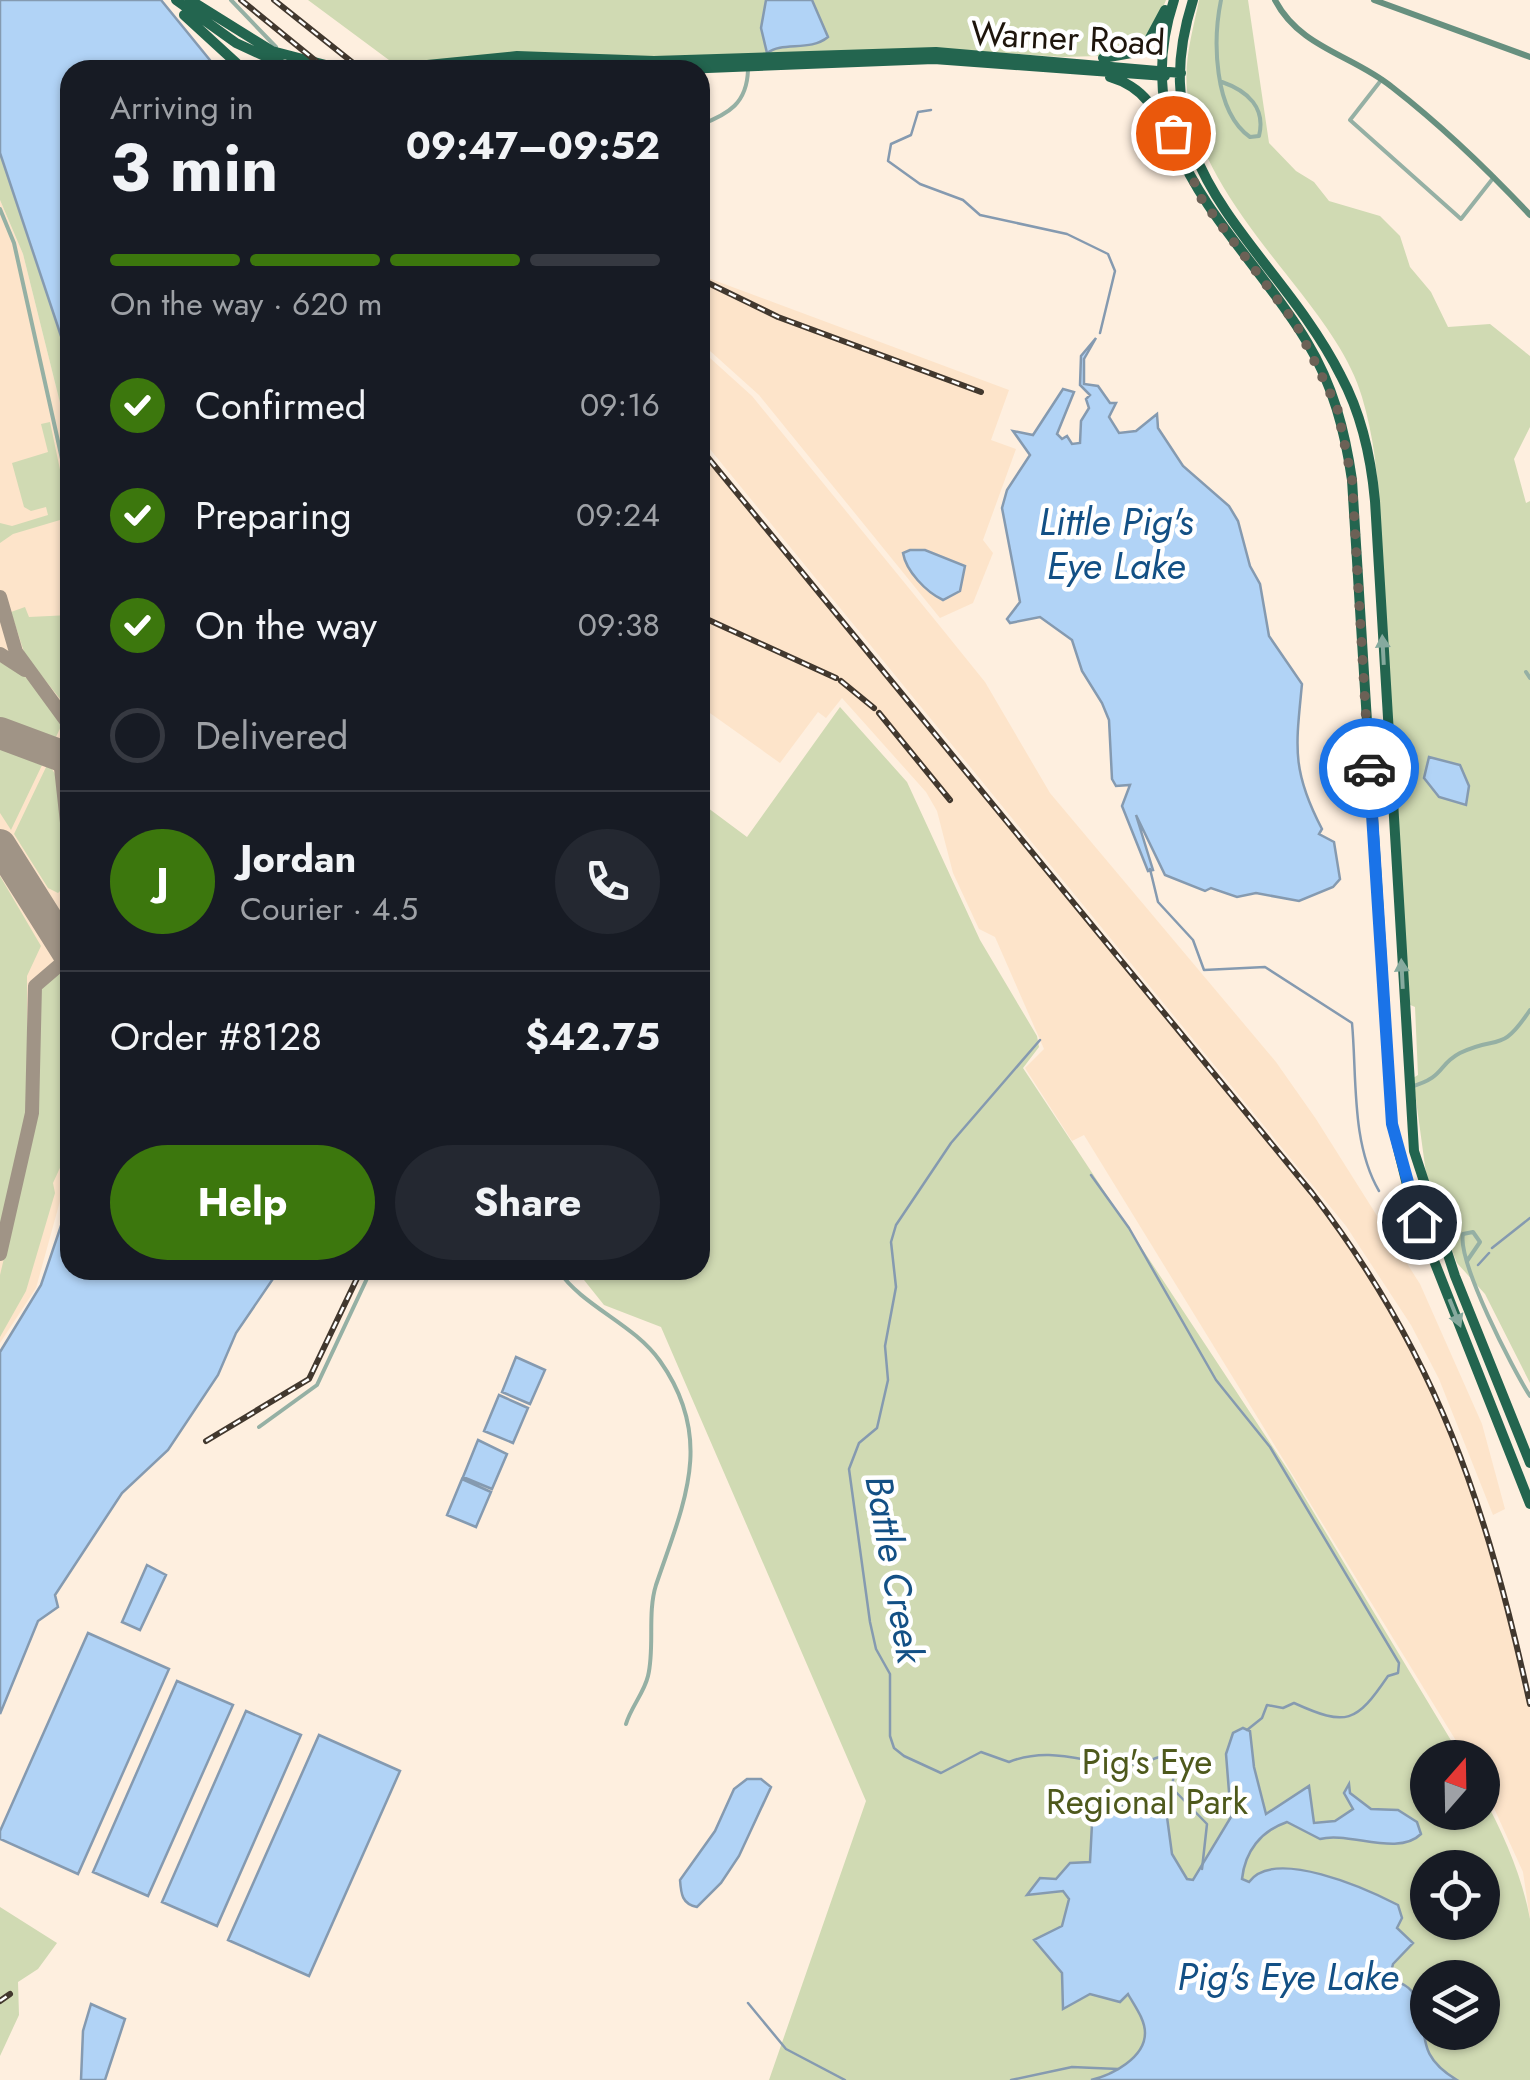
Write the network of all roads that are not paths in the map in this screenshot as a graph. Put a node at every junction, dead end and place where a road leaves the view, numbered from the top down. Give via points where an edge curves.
1 (173, 0) edge
2 (191, 0) edge
3 (231, 0) edge
4 (1172, 0) edge
5 (1221, 0) edge
6 (1275, 0) edge
7 (1374, 0) edge
8 (1192, 3) edge
9 (1530, 57) edge
10 (234, 60) edge
11 (270, 60) edge
12 (286, 60) edge
13 (297, 60) edge
14 (1064, 60) junction
15 (710, 62) edge
16 (748, 62) junction
17 (710, 66) edge
18 (1040, 66) junction
19 (1163, 72) junction
20 (1180, 72) junction
21 (1382, 79) junction
22 (1222, 82) junction
23 (710, 119) edge
24 (1494, 176) junction
25 (1192, 182) junction
26 (0, 209) edge
27 (1530, 215) edge
28 (60, 449) edge
29 (1526, 672) dead end
30 (1530, 678) edge
31 (1530, 1010) edge
32 (1408, 1088) junction
33 (1468, 1261) junction
34 (366, 1280) edge
35 (565, 1280) edge
36 (1530, 1396) edge
37 (258, 1428) dead end
38 (1530, 1463) edge
39 (1530, 1504) edge
40 (626, 1724) dead end

1 - 10 highway
1 - 11 highway
2 - 13 highway via 254,42
3 - 12 street
4 - 14 highway via 1144,51
4 - 19 highway
5 - 22 street
6 - 21 street via 1308,39
7 - 9 street
8 - 20 highway
14 - 16 highway, Warner Road via 936,52
14 - 19 highway, Warner Road
15 - 16 highway, Warner Road
16 - 17 highway, Warner Road
16 - 18 highway, Warner Road via 934,59
16 - 23 street via 747,86 736,106
18 - 19 highway, Warner Road
18 - 25 highway via 1108,76 1138,91 1157,112
19 - 20 highway, Warner Road
19 - 25 highway via 1173,133
32 -> 20 highway via 1375,501 1365,436 1331,357 1205,180 1188,134
21 - 24 street
21 - 24 street via 1350,120 1461,220
22 - 22 street via 1240,129 1259,136 1256,104
24 - 27 street
25 -> 39 highway via 1306,340 1342,427 1352,480 1389,1094 1412,1205
26 - 28 street via 18,257
29 - 30 street
31 - 32 street via 1503,1044 1458,1054 1434,1081
32 - 38 highway via 1414,1151 1430,1209
33 - 33 street via 1480,1242 1473,1232 1461,1237
33 - 36 street
34 - 37 street via 318,1385
35 - 40 street via 648,1344 676,1392 691,1446 688,1497 655,1589 648,1677

